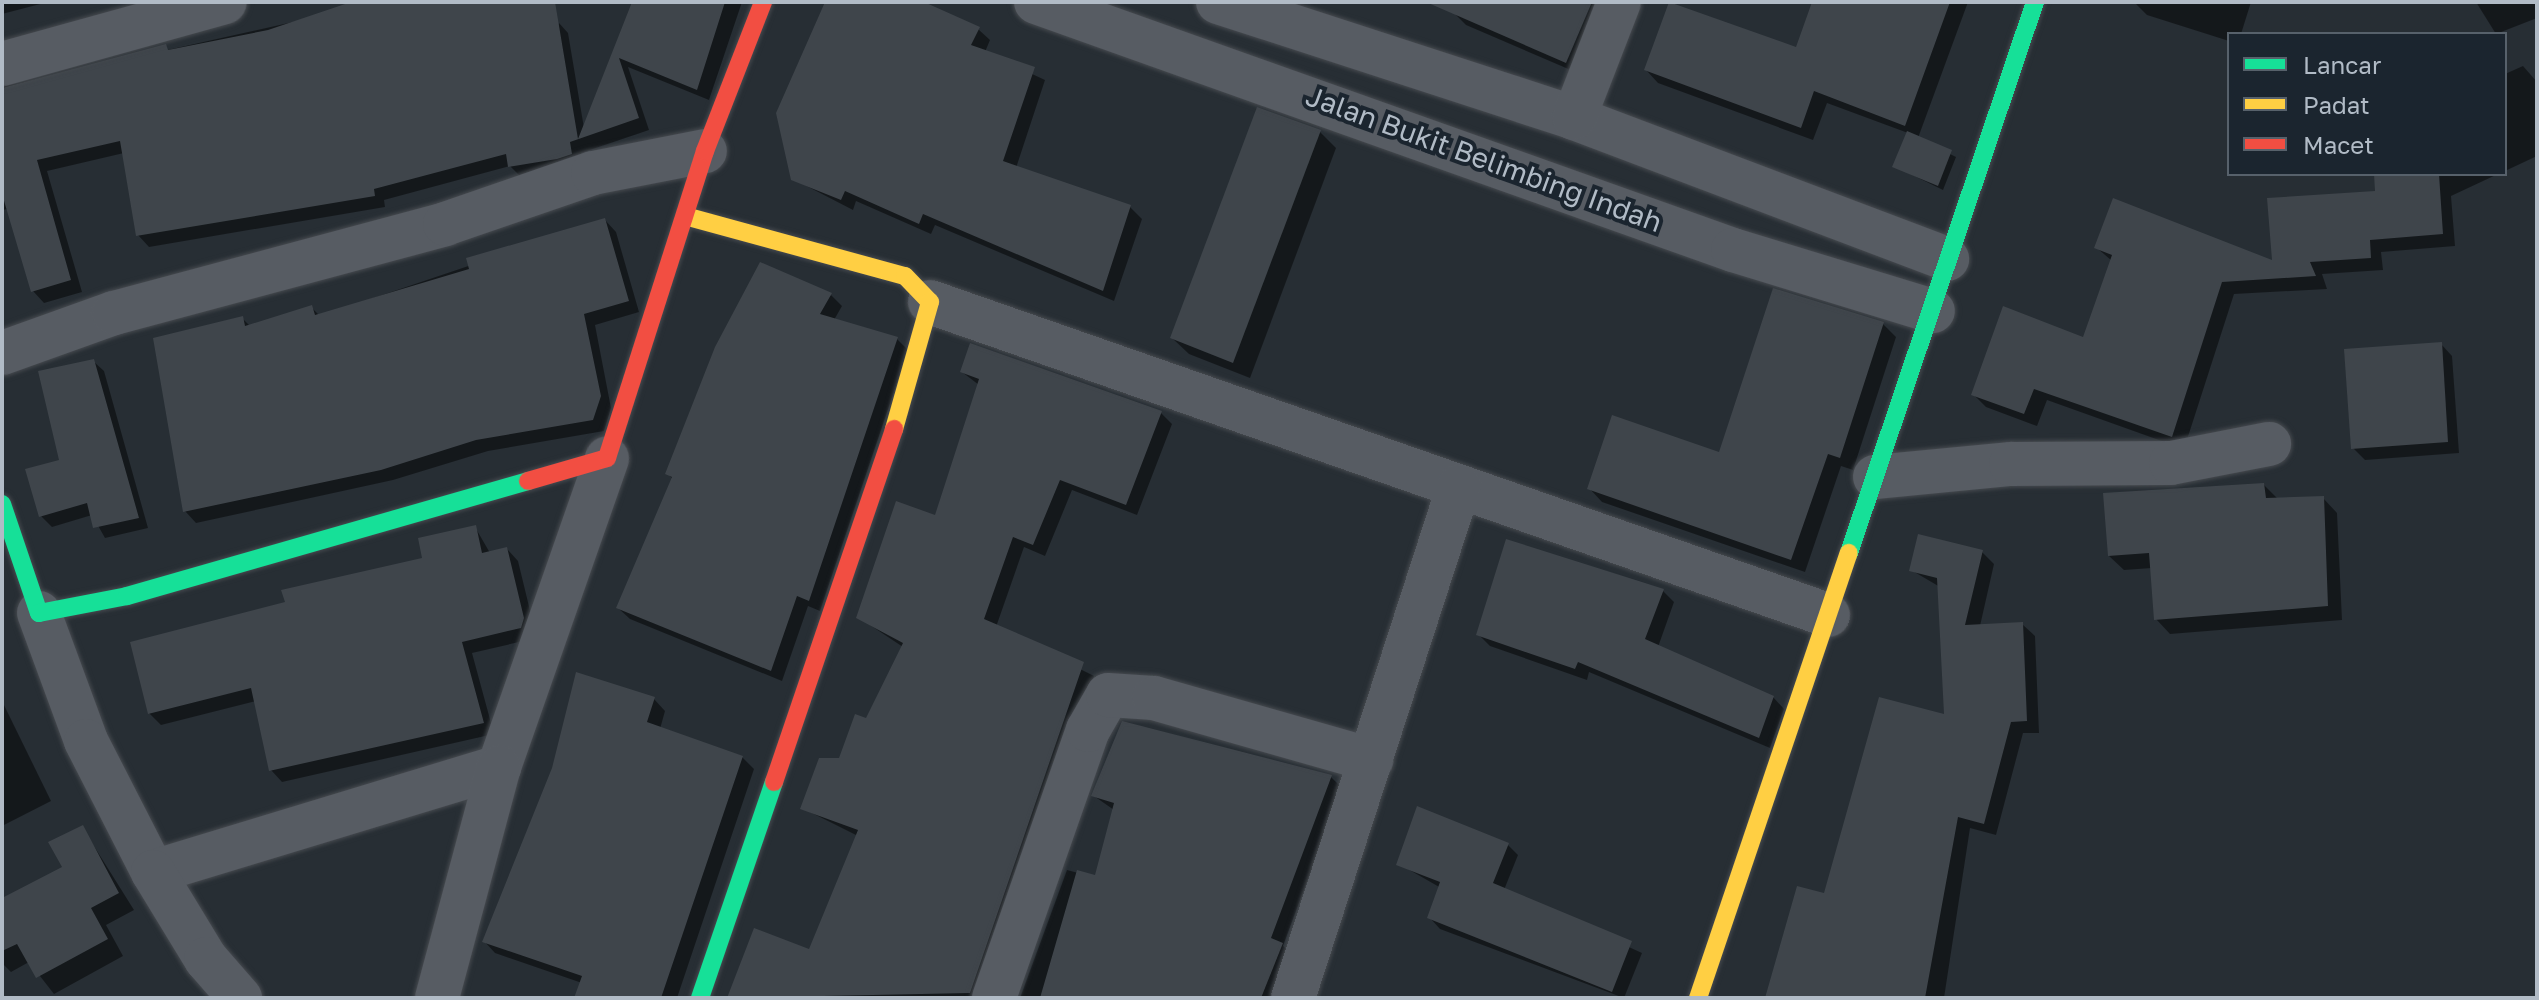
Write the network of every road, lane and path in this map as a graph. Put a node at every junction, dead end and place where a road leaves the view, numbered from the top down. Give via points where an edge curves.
1 (225, 2) edge
2 (763, 2) edge
3 (1036, 2) edge
4 (1218, 2) edge
5 (1619, 2) edge
6 (2035, 2) edge
7 (2, 64) edge
8 (1574, 118) junction
9 (705, 151) junction
10 (685, 216) junction
11 (1947, 259) junction
12 (930, 302) junction
13 (1933, 311) junction
14 (2, 353) edge
15 (2269, 444) dead end
16 (607, 458) junction
17 (1875, 477) junction
18 (1459, 486) junction
19 (2, 504) edge
20 (39, 613) junction
21 (1828, 615) junction
22 (1371, 760) junction
23 (499, 767) junction
24 (153, 872) junction
25 (240, 998) edge
26 (437, 998) edge
27 (700, 998) edge
28 (994, 998) edge
29 (1293, 998) edge
30 (1698, 998) edge

1 - 7 street
2 - 9 street
3 - 13 street, Jalan Bukit Belimbing Indah via 1733,250
4 - 8 street, Jalan Bukit Belimbing Indah
5 - 8 street
6 - 11 street
8 - 11 street, Jalan Bukit Belimbing Indah
9 - 10 street
9 - 14 street via 593,173 445,224 114,313
10 - 12 street via 905,276
10 - 16 street
11 - 13 street
12 - 18 street
12 - 27 street via 921,349
13 - 17 street
15 - 17 street via 2171,463 2011,464
16 - 20 street via 127,596
16 - 23 street
17 - 21 street
18 - 21 street
18 - 22 street
19 - 20 street
20 - 24 street via 86,741
21 - 30 street
22 - 28 street via 1154,698 1108,695 1088,730
22 - 29 street
23 - 24 street
23 - 26 street
24 - 25 street via 206,959

